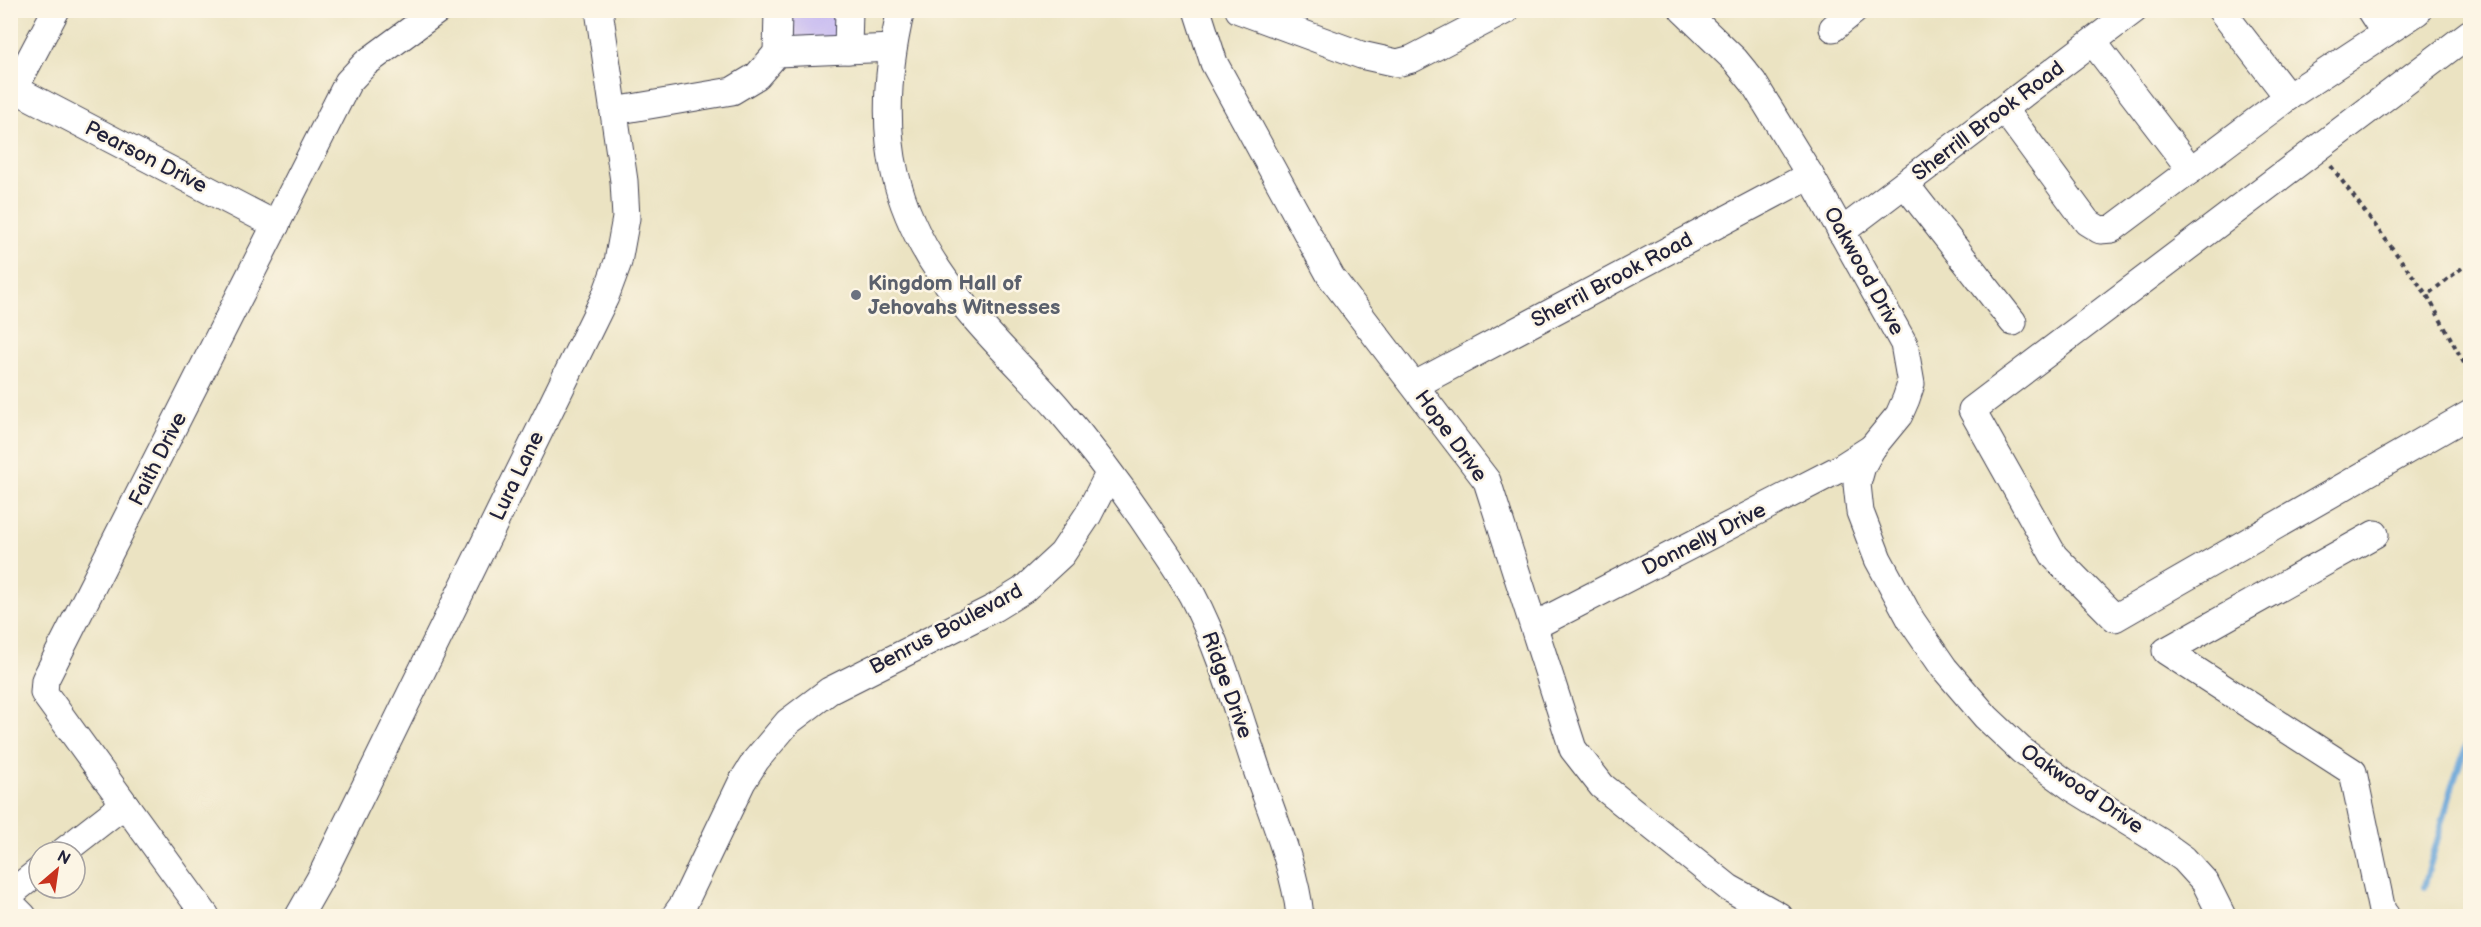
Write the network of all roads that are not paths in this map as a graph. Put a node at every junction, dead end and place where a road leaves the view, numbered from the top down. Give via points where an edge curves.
1 (56, 10) edge
2 (438, 10) edge
3 (599, 10) edge
4 (778, 10) edge
5 (849, 10) edge
6 (902, 10) edge
7 (1197, 10) edge
8 (1239, 10) edge
9 (1506, 10) edge
10 (1683, 10) edge
11 (1856, 10) edge
12 (2134, 10) edge
13 (2222, 10) edge
14 (2370, 10) edge
15 (2416, 12) edge
16 (1833, 28) dead end
17 (2385, 33) junction
18 (2470, 33) edge
19 (2093, 42) junction
20 (893, 48) junction
21 (848, 50) junction
22 (777, 53) junction
23 (13, 93) edge
24 (2288, 97) junction
25 (2004, 109) junction
26 (614, 111) junction
27 (2191, 170) junction
28 (1810, 175) junction
29 (1905, 184) junction
30 (276, 225) junction
31 (1841, 232) junction
32 (2013, 322) dead end
33 (1415, 386) junction
34 (2470, 414) edge
35 (1872, 448) junction
36 (1109, 474) junction
37 (2375, 534) dead end
38 (1534, 626) junction
39 (126, 806) junction
40 (78, 840) edge
41 (27, 881) edge
42 (10, 894) edge
43 (10, 903) edge
44 (23, 916) edge
45 (206, 916) edge
46 (299, 916) edge
47 (675, 916) edge
48 (1300, 916) edge
49 (1779, 916) edge
50 (2222, 916) edge
51 (2386, 916) edge

1 - 23 street
2 - 30 street, Faith Drive via 366,63 348,82
3 - 26 street, Lura Lane
4 - 22 street
5 - 21 street
6 - 20 street
7 - 33 street, Hope Drive via 1214,63 1331,278
8 - 9 street via 1361,55 1397,63 1412,60
10 - 28 street, Oakwood Drive via 1753,82
11 - 16 street
12 - 19 street, Sherrill Brook Road
13 - 24 street
14 - 17 street
15 - 17 street
17 - 24 street
18 - 34 street via 1972,410 2055,556 2115,618
19 - 25 street, Sherrill Brook Road
19 - 27 street
20 - 21 street
20 - 36 street via 887,98 891,155 903,202 918,237 972,315 1057,407
21 - 22 street
22 - 26 street via 757,76 732,92
23 - 30 street, Pearson Drive
24 - 27 street
25 - 27 street via 2087,222 2100,230 2112,229
25 - 29 street, Sherrill Brook Road
26 - 46 street, Lura Lane via 626,218 618,262 605,297
28 - 31 street, Oakwood Drive
28 - 33 street, Sherril Brook Road
29 - 31 street, Sherrill Brook Road
29 - 32 street
30 - 39 street, Faith Drive via 45,680 44,693
31 - 35 street, Oakwood Drive via 1904,344 1911,384 1899,416
33 - 38 street, Hope Drive via 1487,481
35 - 38 street, Donnelly Drive via 1839,469
35 - 50 street, Oakwood Drive via 1857,484 1860,512 1878,559 1900,600 1944,668 2021,750 2184,859 2205,882
36 - 47 street, Benrus Boulevard via 1062,554 1023,590 829,691 788,722 742,782
36 - 48 street, Ridge Drive via 1159,542 1186,586 1214,645 1281,838
37 - 51 street via 2166,651 2353,772
38 - 49 street, Hope Drive via 1567,734 1585,767 1602,786 1729,888
39 - 40 street
39 - 45 street, Faith Drive
41 - 42 street
43 - 44 street

